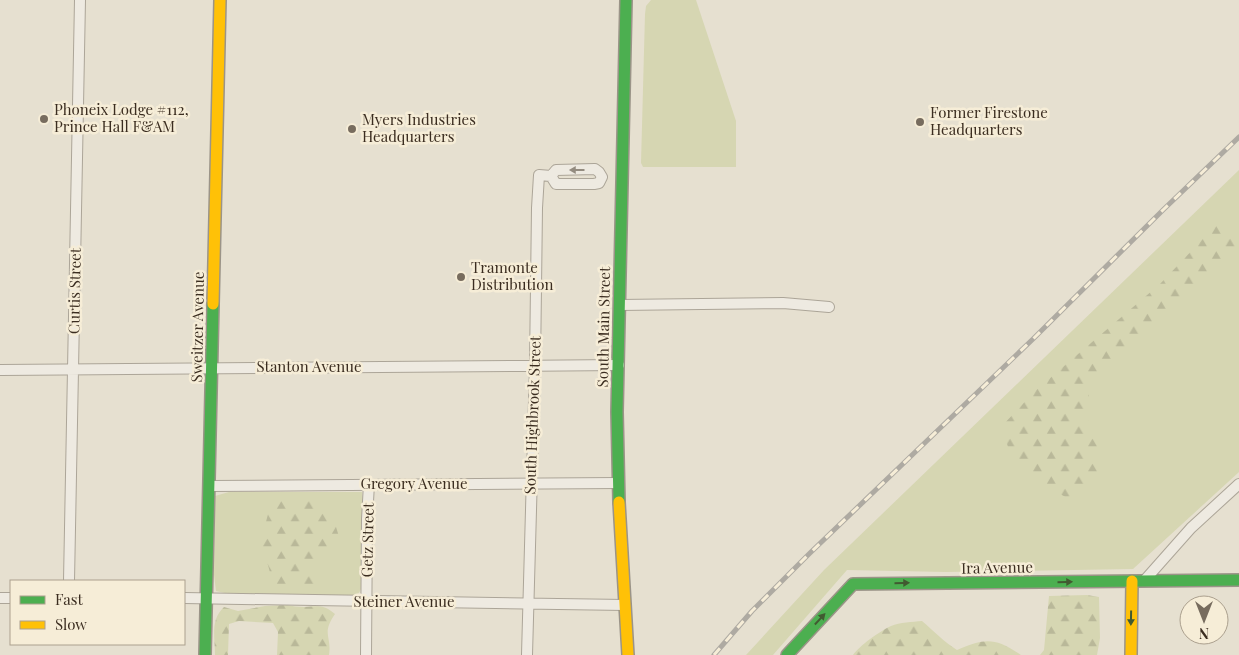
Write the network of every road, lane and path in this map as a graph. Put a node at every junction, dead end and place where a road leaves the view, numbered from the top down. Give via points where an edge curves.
1 (80, 0) edge
2 (220, 0) edge
3 (626, 0) edge
4 (622, 178) junction
5 (619, 305) junction
6 (828, 307) dead end
7 (535, 365) junction
8 (619, 365) junction
9 (213, 368) junction
10 (73, 369) junction
11 (0, 370) edge
12 (618, 483) junction
13 (369, 484) junction
14 (531, 484) junction
15 (1239, 484) edge
16 (210, 486) junction
17 (69, 580) edge
18 (1239, 580) edge
19 (1132, 581) junction
20 (1144, 581) junction
21 (185, 598) edge
22 (206, 599) junction
23 (367, 602) junction
24 (528, 602) junction
25 (625, 605) junction
26 (205, 655) edge
27 (366, 655) edge
28 (526, 655) edge
29 (628, 655) edge
30 (786, 655) edge
31 (1130, 655) edge

1 - 10 street, Curtis Street
2 - 9 main road, Sweitzer Avenue
3 - 4 main road, South Main Street
4 - 5 main road, South Main Street
4 - 7 street, South Highbrook Street via 602,178 595,169 556,170 551,176 539,175
5 - 6 street via 783,303
5 - 8 main road, South Main Street
7 - 8 street, Stanton Avenue
7 - 9 street, Stanton Avenue
7 - 14 street, South Highbrook Street
8 - 12 main road, South Main Street
9 - 10 street, Stanton Avenue
9 - 16 main road, Sweitzer Avenue
10 - 11 street, Stanton Avenue
10 - 17 street, Curtis Street
12 - 14 street, Gregory Avenue
12 - 25 main road, South Main Street
13 - 14 street, Gregory Avenue
13 - 16 street, Gregory Avenue
13 - 23 street, Getz Street
14 - 24 street, South Highbrook Street
15 - 20 street via 1191,528
16 - 22 main road, Sweitzer Avenue
18 - 20 main road, Ira Avenue
19 - 20 main road, Ira Avenue
30 -> 19 main road, Ira Avenue via 853,584
19 -> 31 main road
21 - 22 street, Steiner Avenue
22 - 23 street, Steiner Avenue
22 - 26 main road, Sweitzer Avenue
23 - 24 street, Steiner Avenue
23 - 27 street, Getz Street
24 - 25 street, Steiner Avenue
24 - 28 street, South Highbrook Street
25 - 29 main road, South Main Street

